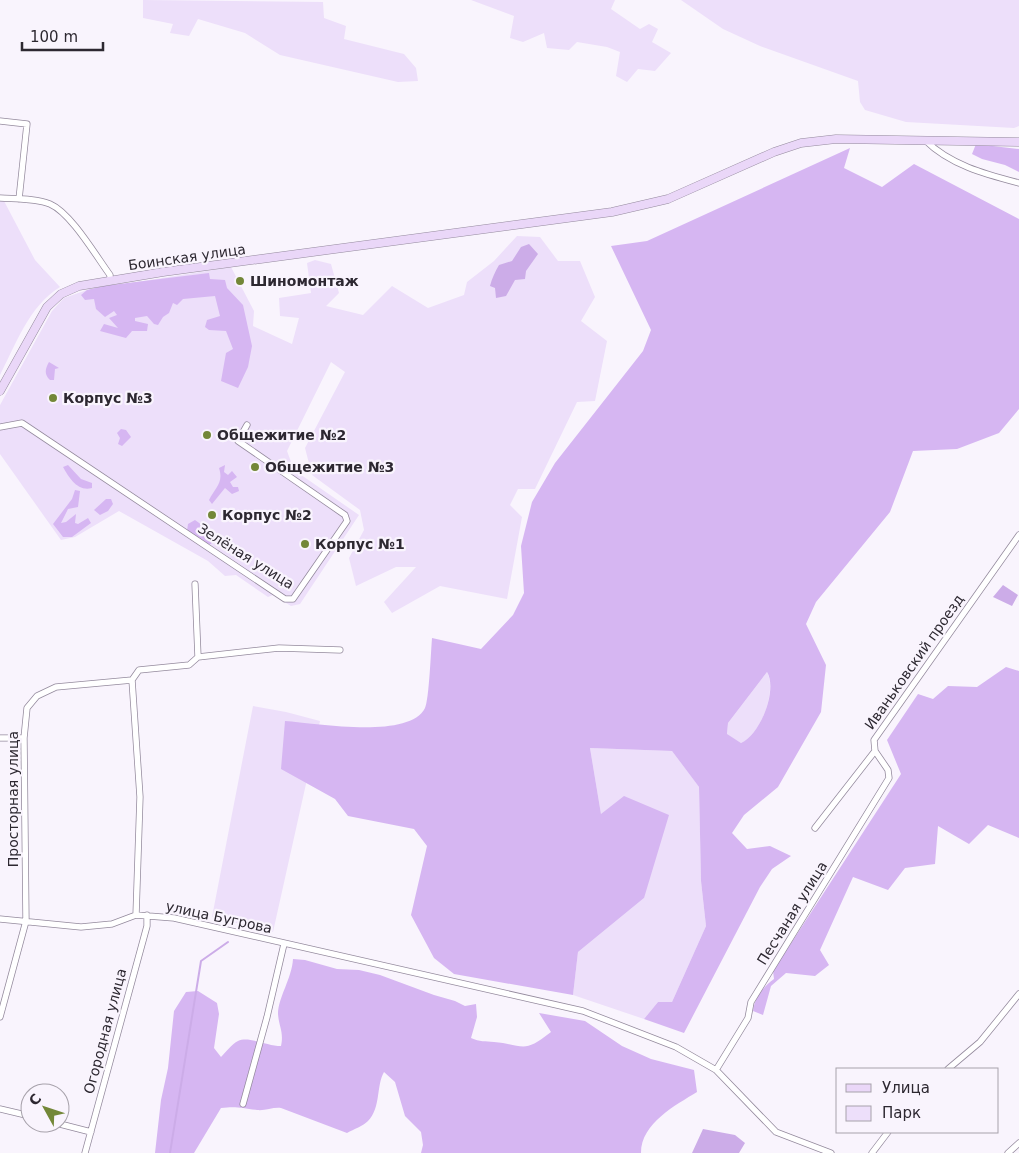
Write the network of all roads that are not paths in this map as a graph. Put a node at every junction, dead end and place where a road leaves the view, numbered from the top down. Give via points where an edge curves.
1 (0, 121) edge
2 (924, 140) junction
3 (1019, 142) edge
4 (1019, 183) edge
5 (0, 198) edge
6 (19, 199) junction
7 (110, 280) junction
8 (0, 391) edge
9 (247, 425) dead end
10 (0, 427) edge
11 (1019, 535) edge
12 (195, 584) dead end
13 (340, 650) dead end
14 (198, 657) junction
15 (132, 680) junction
16 (0, 738) edge
17 (24, 738) junction
18 (875, 751) junction
19 (815, 828) dead end
20 (147, 915) junction
21 (136, 916) junction
22 (0, 919) edge
23 (26, 921) junction
24 (284, 944) junction
25 (1019, 994) edge
26 (0, 1018) edge
27 (949, 1068) edge
28 (716, 1070) junction
29 (243, 1104) dead end
30 (0, 1108) edge
31 (20, 1113) edge
32 (70, 1127) edge
33 (91, 1132) junction
34 (887, 1133) edge
35 (1019, 1143) edge
36 (85, 1153) edge
37 (831, 1153) edge
38 (872, 1153) edge
39 (1008, 1153) edge

1 - 6 street via 27,124
2 - 3 street, Боинская улица
2 - 4 street via 952,161
2 - 7 street, Боинская улица via 836,139 801,143 668,199 643,206 561,220
5 - 6 street
6 - 7 street via 48,204 61,212 98,258
7 - 8 street, Боинская улица via 70,290 52,301
9 - 10 street, Зелёная улица via 238,441 345,515 347,521 293,599 285,599 22,423
11 - 18 street, Иваньковский проезд via 874,740
12 - 14 street
13 - 14 street via 279,648
14 - 15 street via 189,665 139,670
15 - 17 street, Просторная улица via 56,687 37,696 28,708
15 - 21 street via 140,797
16 - 17 street
17 - 23 street, Просторная улица
18 - 19 street, Иваньковский проезд
18 - 28 street, Песчаная улица via 888,770 889,778 751,1002 748,1018
20 - 21 street, улица Бугрова
20 - 24 street, улица Бугрова via 174,918
20 - 33 street, Огородная улица via 147,926
21 - 23 street, улица Бугрова via 112,924 81,927
22 - 23 street, улица Бугрова
23 - 26 street, Просторная улица
24 - 28 street, улица Бугрова via 583,1011 676,1047
24 - 29 street
25 - 27 street via 980,1042
28 - 37 street, улица Бугрова via 776,1132
30 - 31 street
32 - 33 street
33 - 36 street, Огородная улица
34 - 38 street
35 - 39 street

